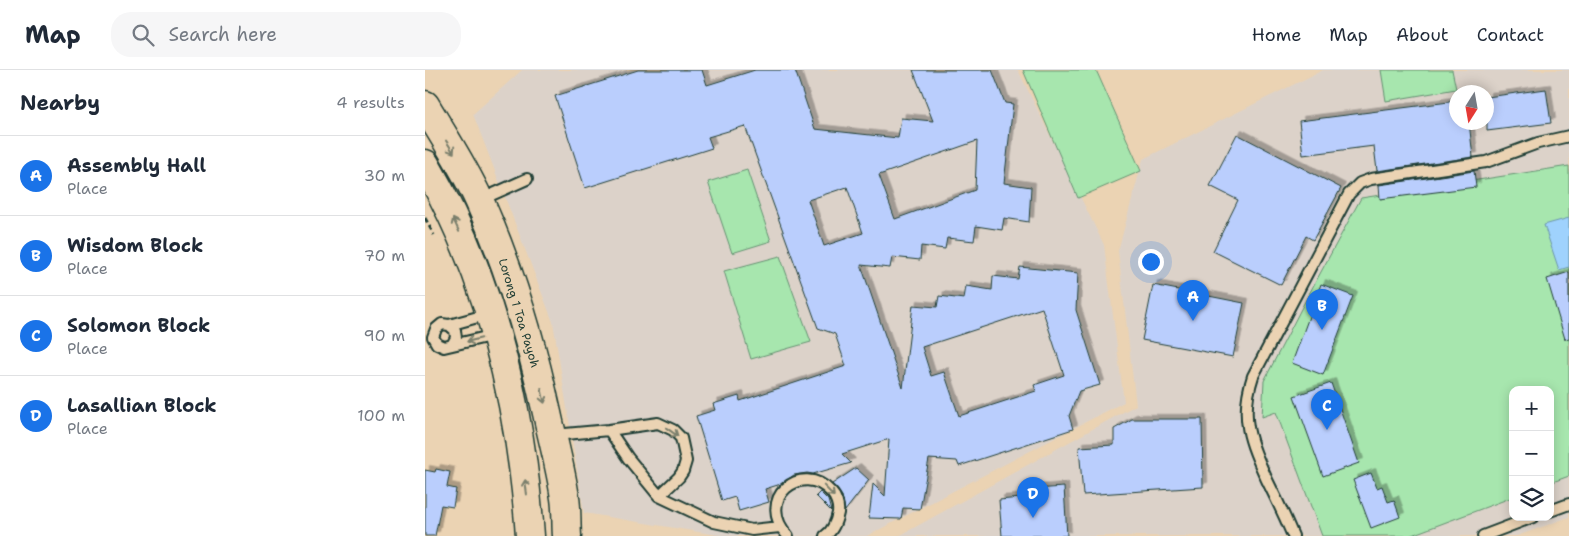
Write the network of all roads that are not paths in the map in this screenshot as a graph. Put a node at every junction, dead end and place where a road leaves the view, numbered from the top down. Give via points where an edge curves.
1 (425, 105) edge
2 (1569, 136) edge
3 (425, 164) edge
4 (527, 179) dead end
5 (479, 200) junction
6 (493, 324) junction
7 (449, 325) junction
8 (429, 340) edge
9 (452, 345) junction
10 (609, 430) junction
11 (552, 436) junction
12 (659, 496) junction
13 (1569, 504) edge
14 (1554, 510) edge
15 (1522, 521) edge
16 (779, 527) junction
17 (529, 536) edge
18 (567, 536) edge
19 (788, 536) edge
20 (825, 536) edge
21 (1293, 536) edge
22 (1483, 536) edge

1 -> 5 main road, Lorong 1 Toa Payoh via 462,165
2 - 21 lane via 1538,143 1486,162 1371,179 1360,183 1349,194 1248,389 1246,410 1251,444
6 -> 3 main road via 476,269
4 - 5 lane
5 -> 11 main road, Lorong 1 Toa Payoh via 519,308
6 - 7 lane
6 -> 9 lane
17 -> 6 main road via 520,439
7 - 8 lane via 442,324
7 - 9 lane via 455,330 456,338
8 - 9 lane via 444,347
10 - 11 lane
10 - 12 lane
10 -> 12 lane via 658,423 681,438 686,460 683,471
11 - 18 main road, Lorong 1 Toa Payoh via 565,498
12 - 16 lane via 714,522 752,530
13 - 14 lane
15 - 22 lane
16 - 19 lane
16 -> 20 lane via 775,513 777,500 785,488 798,481 811,480 825,485 834,495 838,509 836,522

